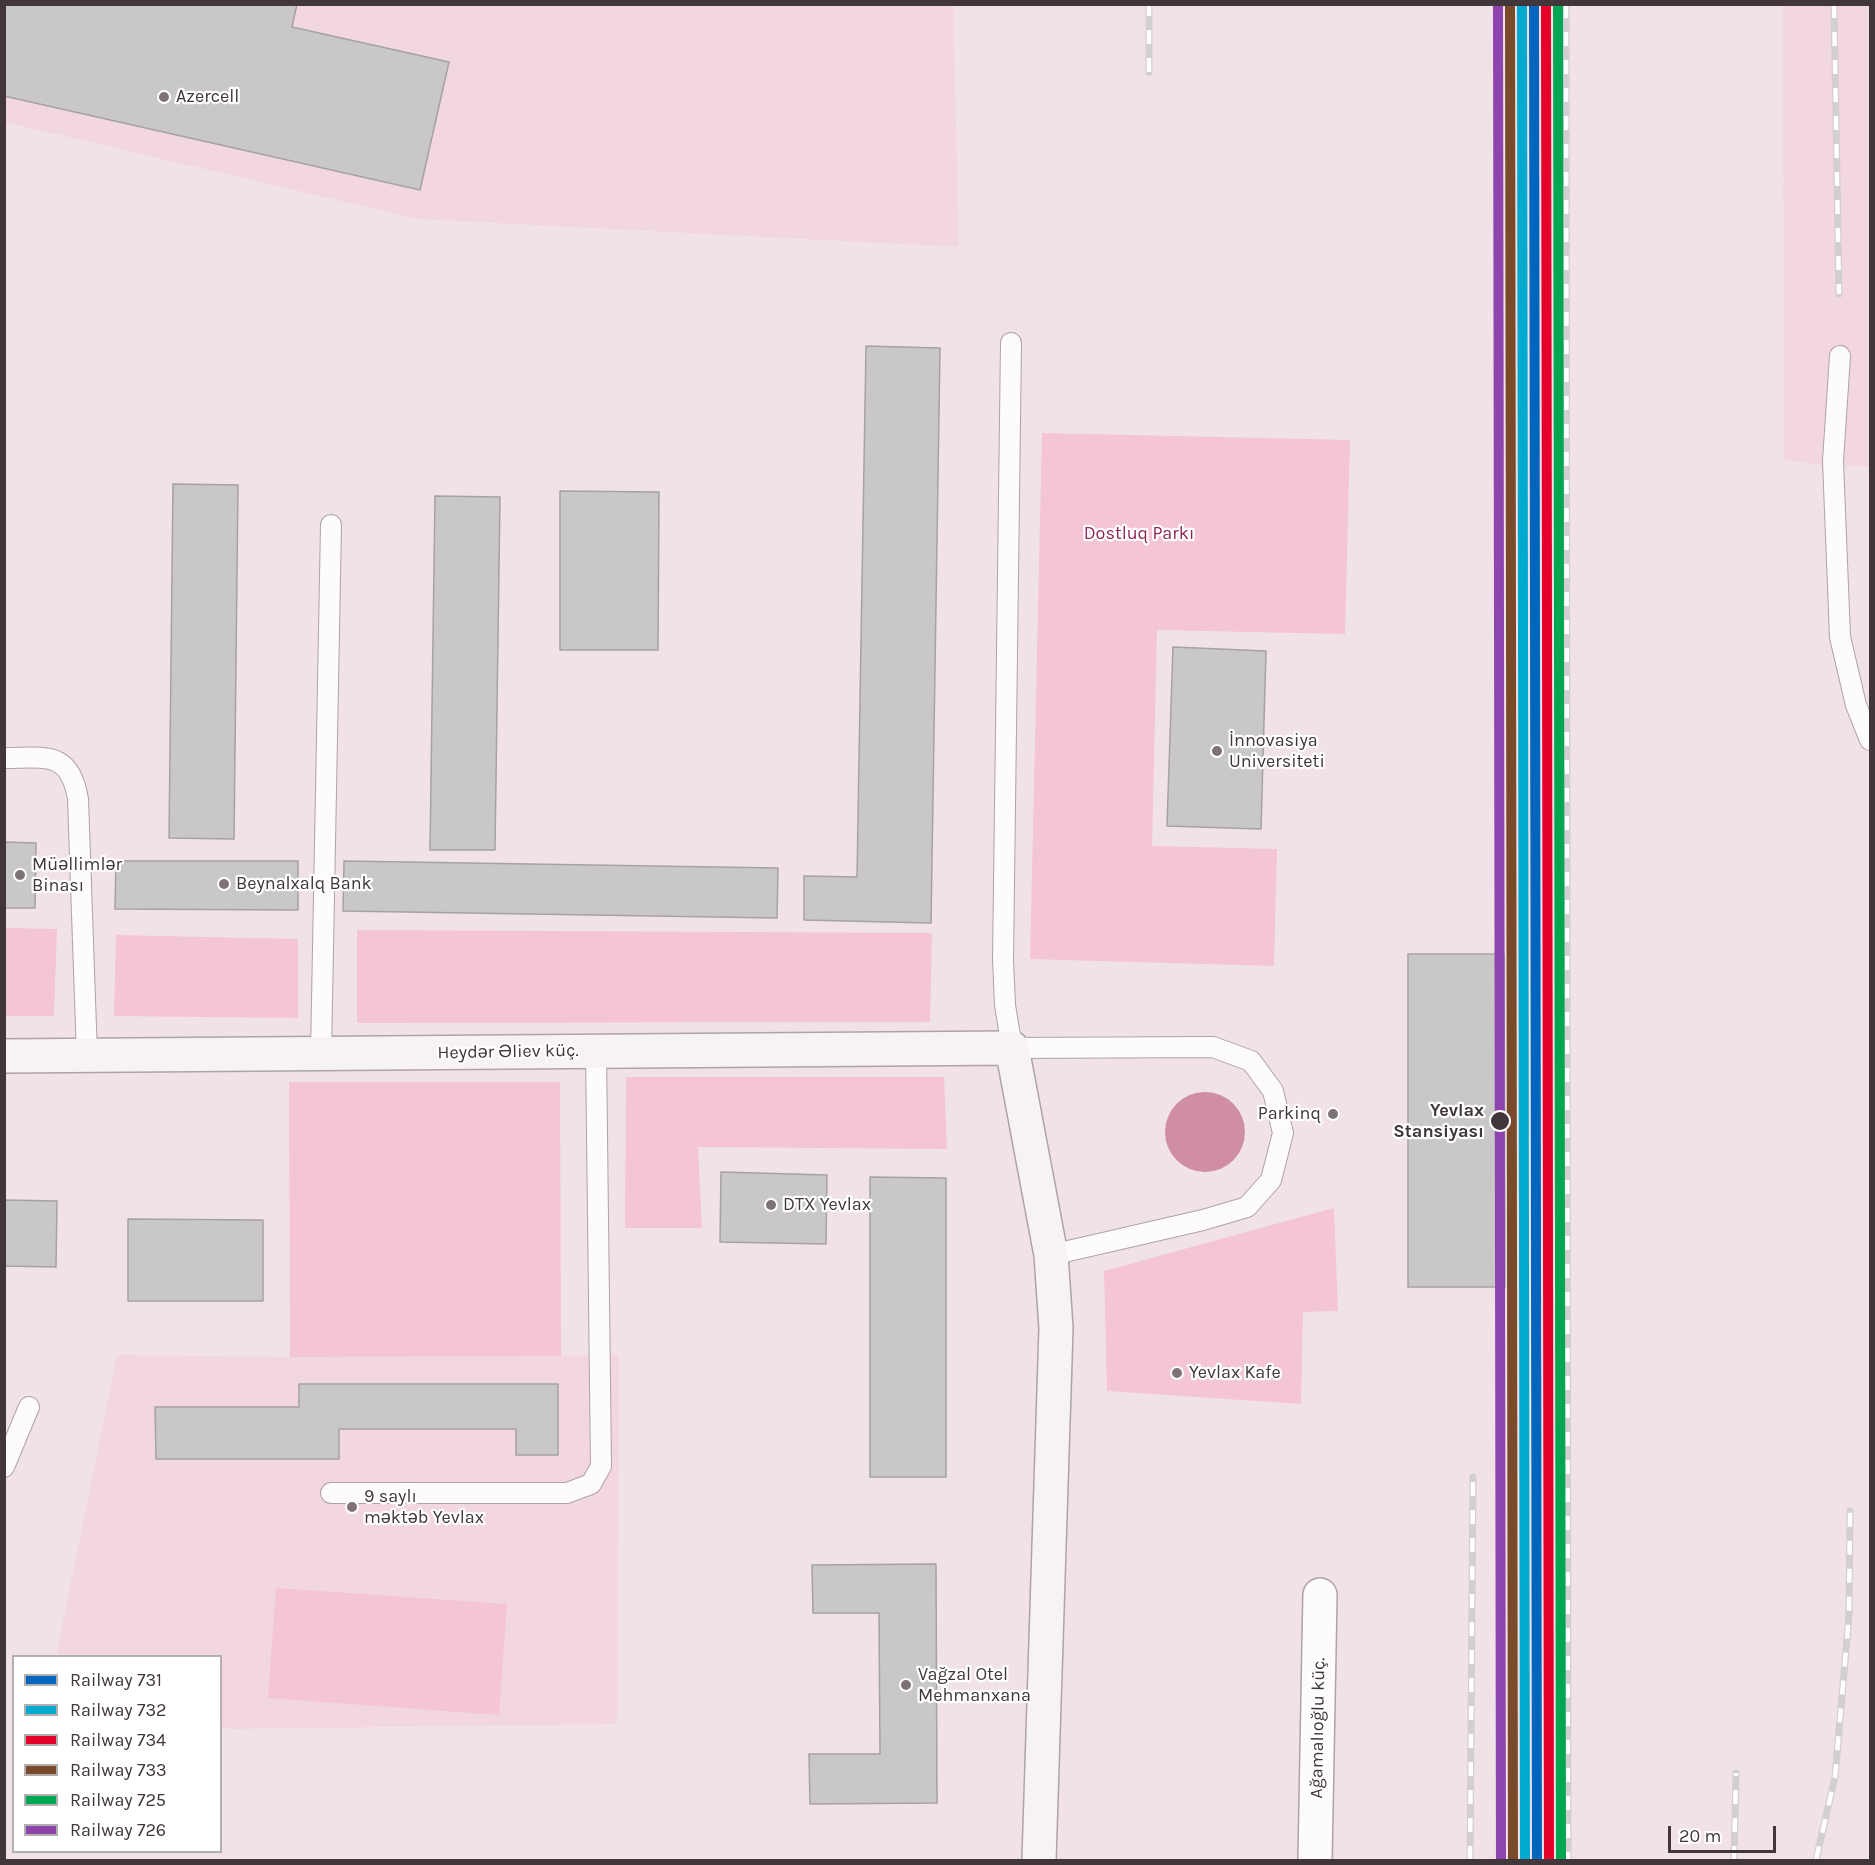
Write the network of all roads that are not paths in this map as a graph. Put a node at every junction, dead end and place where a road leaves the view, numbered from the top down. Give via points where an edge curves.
1 (1011, 343) dead end
2 (1840, 356) dead end
3 (331, 525) dead end
4 (1870, 740) edge
5 (4, 758) edge
6 (1012, 1048) junction
7 (596, 1051) junction
8 (321, 1054) junction
9 (4, 1056) edge
10 (87, 1056) junction
11 (1051, 1255) junction
12 (29, 1407) dead end
13 (4, 1467) edge
14 (331, 1493) dead end
15 (1320, 1595) dead end
16 (1039, 1860) edge
17 (1315, 1860) edge

1 - 6 lane via 1003,960
2 - 4 lane via 1833,461 1840,637 1856,705
3 - 8 lane
5 - 10 lane via 51,758 66,766 75,780
6 - 7 street, Heydər Əliev küç.
6 - 11 street
6 - 11 lane via 1213,1047 1251,1061 1274,1090 1282,1132 1271,1180 1247,1207
7 - 8 street, Heydər Əliev küç.
7 - 14 lane via 601,1466 591,1484 567,1493
8 - 10 street, Heydər Əliev küç.
9 - 10 street, Heydər Əliev küç.
11 - 16 street via 1056,1328
12 - 13 lane
15 - 17 street, Ağamalıoğlu küç.

